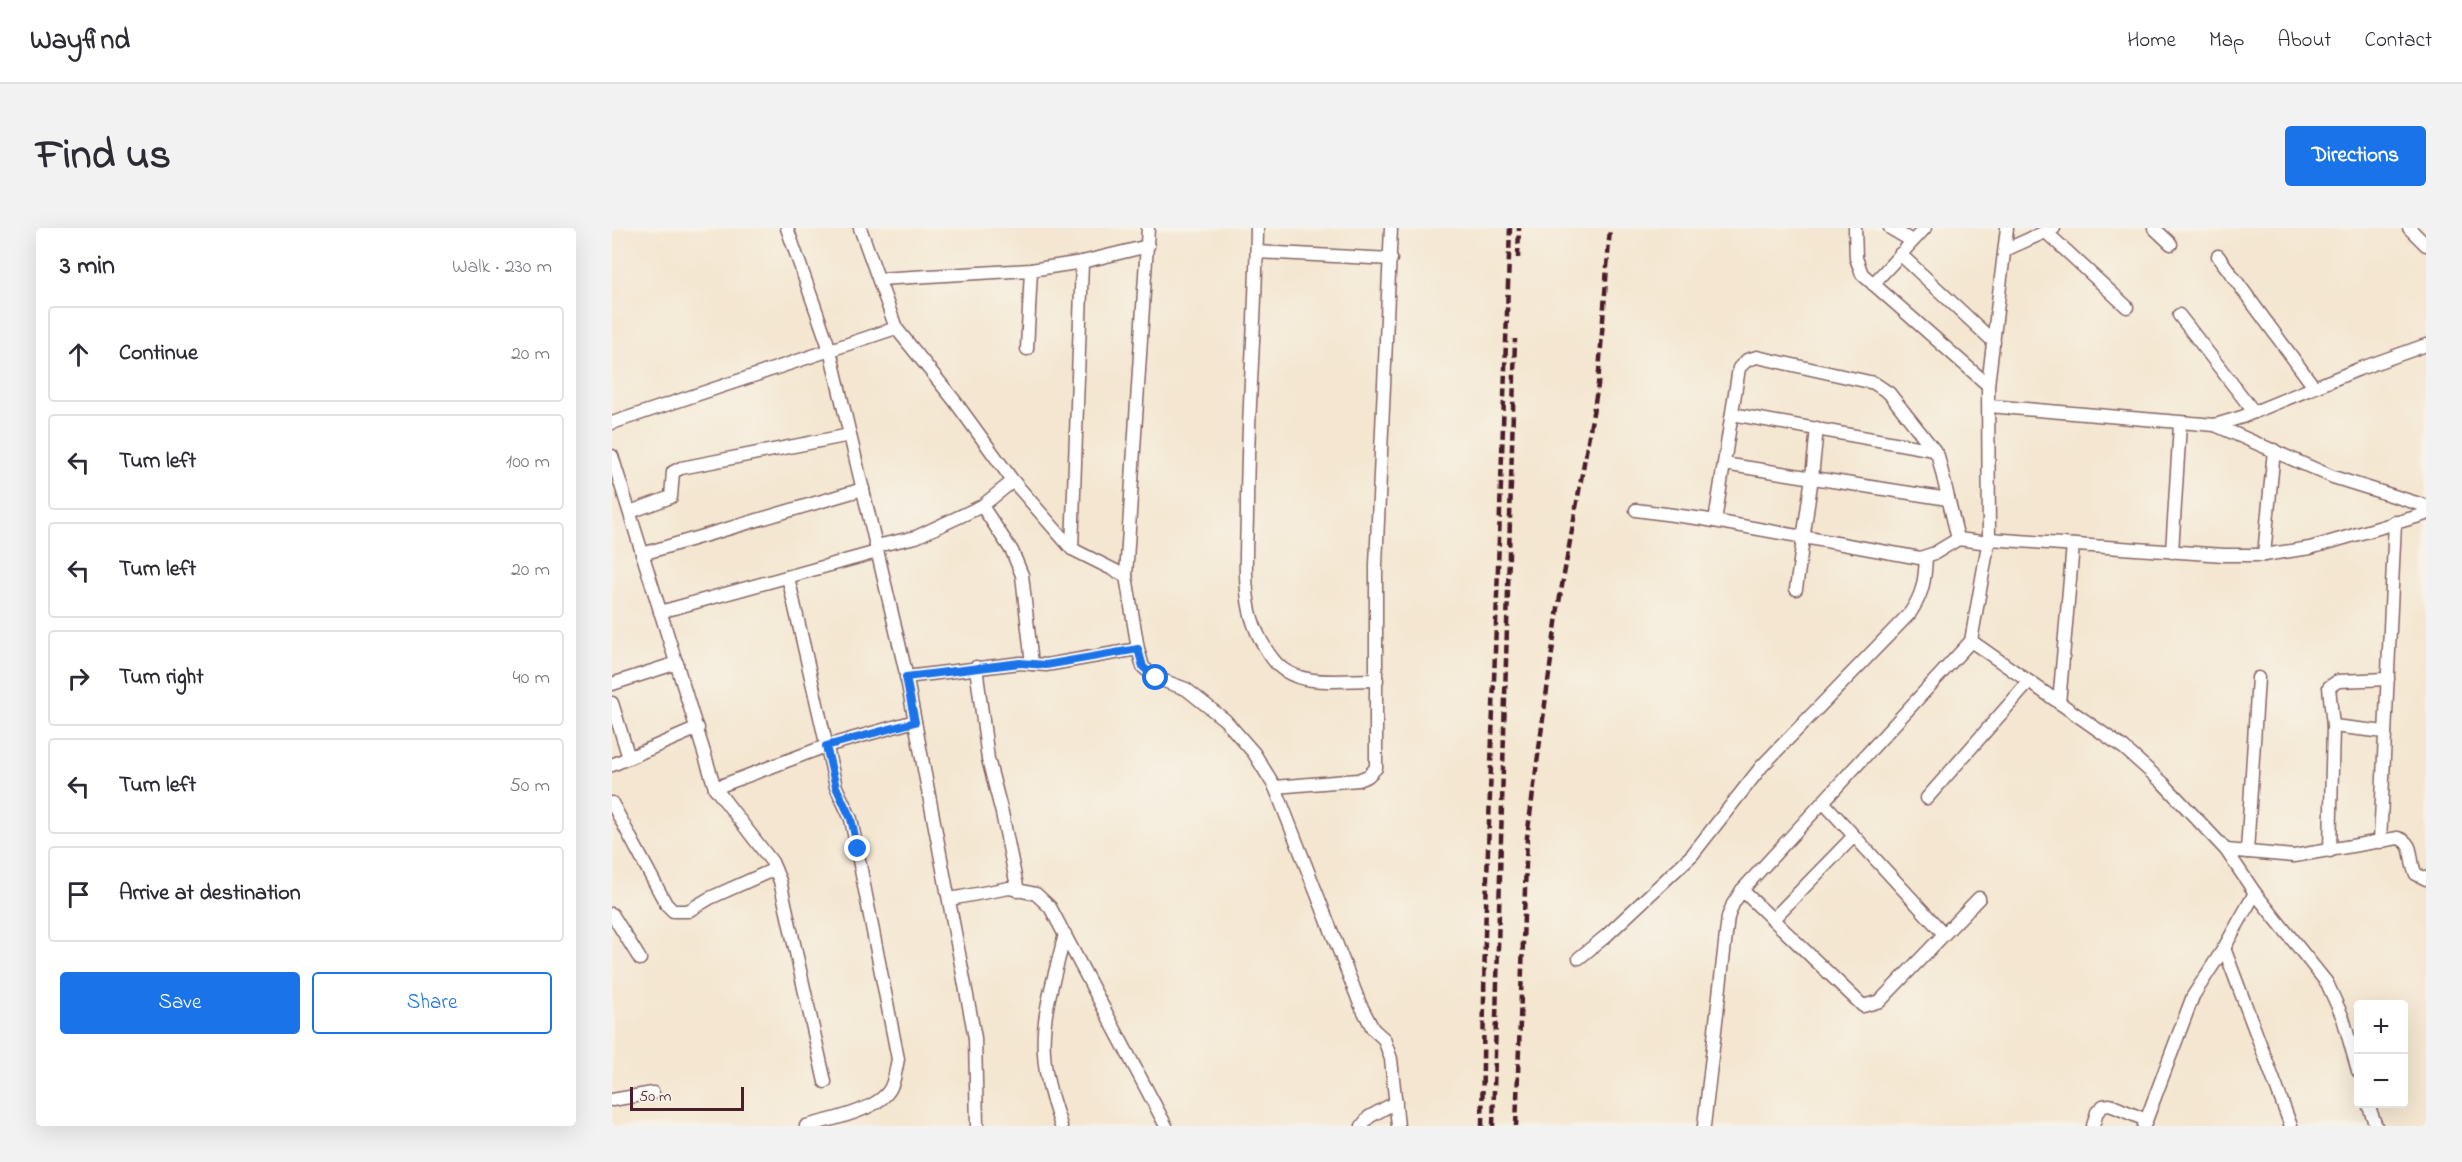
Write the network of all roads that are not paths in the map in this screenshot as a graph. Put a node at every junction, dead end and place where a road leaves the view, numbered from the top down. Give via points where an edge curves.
1 (787, 228) edge
2 (860, 228) edge
3 (1148, 228) edge
4 (1257, 228) edge
5 (1391, 228) edge
6 (1855, 228) edge
7 (1890, 228) edge
8 (2007, 228) edge
9 (2154, 228) edge
10 (2409, 228) edge
11 (2051, 230) edge
12 (1919, 232) edge
13 (2171, 244) dead end
14 (2426, 245) edge
15 (1148, 246) junction
16 (2005, 250) junction
17 (1257, 252) junction
18 (1900, 254) junction
19 (2218, 256) dead end
20 (1391, 259) junction
21 (1082, 262) junction
22 (1031, 270) junction
23 (879, 279) junction
24 (1873, 284) junction
25 (2127, 307) dead end
26 (2179, 315) dead end
27 (896, 328) junction
28 (1994, 342) junction
29 (2426, 345) edge
30 (1027, 349) dead end
31 (830, 350) junction
32 (1988, 385) junction
33 (2314, 387) junction
34 (1989, 406) junction
35 (2254, 412) junction
36 (1732, 414) junction
37 (612, 423) edge
38 (2180, 424) junction
39 (2215, 425) junction
40 (1816, 428) junction
41 (850, 435) junction
42 (1934, 450) junction
43 (2274, 450) junction
44 (612, 456) edge
45 (1724, 464) junction
46 (1812, 477) junction
47 (1013, 480) junction
48 (862, 489) junction
49 (1948, 499) junction
50 (982, 506) junction
51 (2426, 506) edge
52 (1636, 510) dead end
53 (630, 512) junction
54 (2426, 514) edge
55 (1715, 521) junction
56 (2395, 522) junction
57 (1802, 537) junction
58 (1958, 539) junction
59 (1989, 541) junction
60 (2073, 545) junction
61 (877, 549) junction
62 (1072, 549) junction
63 (2172, 552) junction
64 (642, 554) junction
65 (2265, 555) junction
66 (1926, 558) junction
67 (1126, 576) junction
68 (788, 577) junction
69 (1796, 589) dead end
70 (660, 612) junction
71 (1971, 641) junction
72 (1138, 649) junction
73 (676, 663) junction
74 (1032, 664) junction
75 (976, 668) junction
76 (906, 677) junction
77 (2258, 678) dead end
78 (2388, 679) junction
79 (1377, 680) junction
80 (2029, 682) junction
81 (612, 684) edge
82 (2059, 703) junction
83 (612, 704) edge
84 (915, 722) junction
85 (2333, 726) junction
86 (698, 729) junction
87 (2385, 732) junction
88 (826, 746) junction
89 (629, 758) junction
90 (612, 765) edge
91 (1275, 787) junction
92 (715, 788) junction
93 (1927, 798) dead end
94 (1823, 802) junction
95 (612, 803) edge
96 (1854, 836) junction
97 (2380, 842) junction
98 (2226, 850) junction
99 (2330, 851) junction
100 (2247, 852) junction
101 (775, 869) junction
102 (2426, 879) edge
103 (1742, 890) junction
104 (1018, 891) junction
105 (2255, 892) junction
106 (1978, 898) dead end
107 (950, 899) junction
108 (612, 914) edge
109 (1773, 919) junction
110 (1065, 934) junction
111 (1944, 934) junction
112 (2224, 948) junction
113 (1579, 958) dead end
114 (640, 959) dead end
115 (2354, 1057) edge
116 (825, 1082) dead end
117 (653, 1093) dead end
118 (612, 1100) edge
119 (1396, 1102) junction
120 (2369, 1108) edge
121 (2145, 1123) edge
122 (806, 1126) edge
123 (978, 1126) edge
124 (1060, 1126) edge
125 (1166, 1126) edge
126 (1362, 1126) edge
127 (1398, 1126) edge
128 (1704, 1126) edge
129 (2094, 1126) edge
130 (2291, 1126) edge
131 (2376, 1126) edge

1 - 31 street
2 - 23 street
3 - 15 street
4 - 17 street
5 - 20 street
6 - 24 street via 1858,266
7 - 12 street
8 - 16 street
9 - 13 street
10 - 14 street
11 - 16 street
11 - 25 street
12 - 18 street
15 - 21 street
15 - 67 street
16 - 28 street
17 - 20 street
17 - 79 street via 1247,452 1250,610 1258,635 1270,654 1292,675 1307,679
18 - 24 street
18 - 28 street
19 - 33 street
20 - 79 street via 1376,565
21 - 22 street
21 - 62 street
22 - 23 street
22 - 30 street
23 - 27 street
24 - 32 street
26 - 35 street
27 - 31 street
27 - 47 street
28 - 32 street
29 - 33 street
31 - 37 street
31 - 41 street
32 - 34 street
33 - 35 street
34 - 38 street
34 - 59 street
35 - 39 street
36 - 40 street
36 - 42 street via 1739,368 1757,357 1874,383 1889,393
36 - 45 street
38 - 39 street
38 - 63 street
39 - 43 street
40 - 42 street
40 - 46 street
41 - 48 street
41 - 53 street via 681,468 673,472 671,497
42 - 49 street
43 - 51 street via 2333,477
43 - 65 street
44 - 53 street
45 - 46 street
45 - 55 street
46 - 49 street
46 - 57 street
47 - 50 street
47 - 62 street
48 - 61 street
48 - 64 street
49 - 58 street
50 - 61 street via 916,537
50 - 74 street via 1012,551 1022,575
52 - 55 street
53 - 64 street
54 - 56 street
55 - 57 street
56 - 65 street via 2310,548
56 - 78 street
57 - 66 street
57 - 69 street
58 - 59 street
58 - 66 street
59 - 60 street
59 - 71 street
60 - 63 street
60 - 82 street
61 - 68 street
61 - 76 street
62 - 67 street
63 - 65 street
64 - 70 street
66 - 113 street via 1924,587 1910,613 1762,766 1692,855
67 - 72 street
68 - 70 street
68 - 88 street
70 - 73 street
71 - 80 street
71 - 94 street
72 - 74 street
72 - 91 street via 1143,667 1156,678 1186,688 1225,720 1254,753
73 - 81 street
73 - 86 street
74 - 75 street
75 - 76 street
75 - 104 street via 988,759
76 - 84 street
77 - 100 street
78 - 85 street via 2332,683 2329,687
78 - 87 street
79 - 91 street via 1376,768 1359,780
80 - 82 street
80 - 93 street
82 - 98 street via 2124,748
83 - 89 street
84 - 88 street
84 - 107 street
85 - 87 street
85 - 99 street
86 - 89 street
86 - 92 street
87 - 97 street
88 - 92 street
88 - 122 street via 836,787 851,819 898,1059 891,1089 877,1103
89 - 90 street
91 - 119 street via 1360,1004 1373,1029 1384,1039 1391,1059
92 - 101 street
94 - 96 street
94 - 103 street
95 - 101 street via 673,911 688,911
96 - 109 street
96 - 111 street
97 - 99 street
97 - 102 street via 2398,838 2408,842 2413,870
98 - 100 street
98 - 105 street
99 - 100 street via 2294,856
101 - 116 street
103 - 109 street
103 - 128 street via 1728,916
104 - 107 street via 1009,888
104 - 110 street via 1036,894 1050,907
105 - 112 street
105 - 115 street via 2327,982
106 - 111 street
107 - 123 street via 975,1038
108 - 114 street
109 - 111 street via 1863,1006 1880,1001
110 - 124 street via 1044,1027 1048,1085
110 - 125 street
112 - 121 street via 2193,996
112 - 130 street
117 - 118 street
119 - 126 street via 1369,1116
119 - 127 street
120 - 131 street
121 - 129 street via 2110,1105 2097,1112

